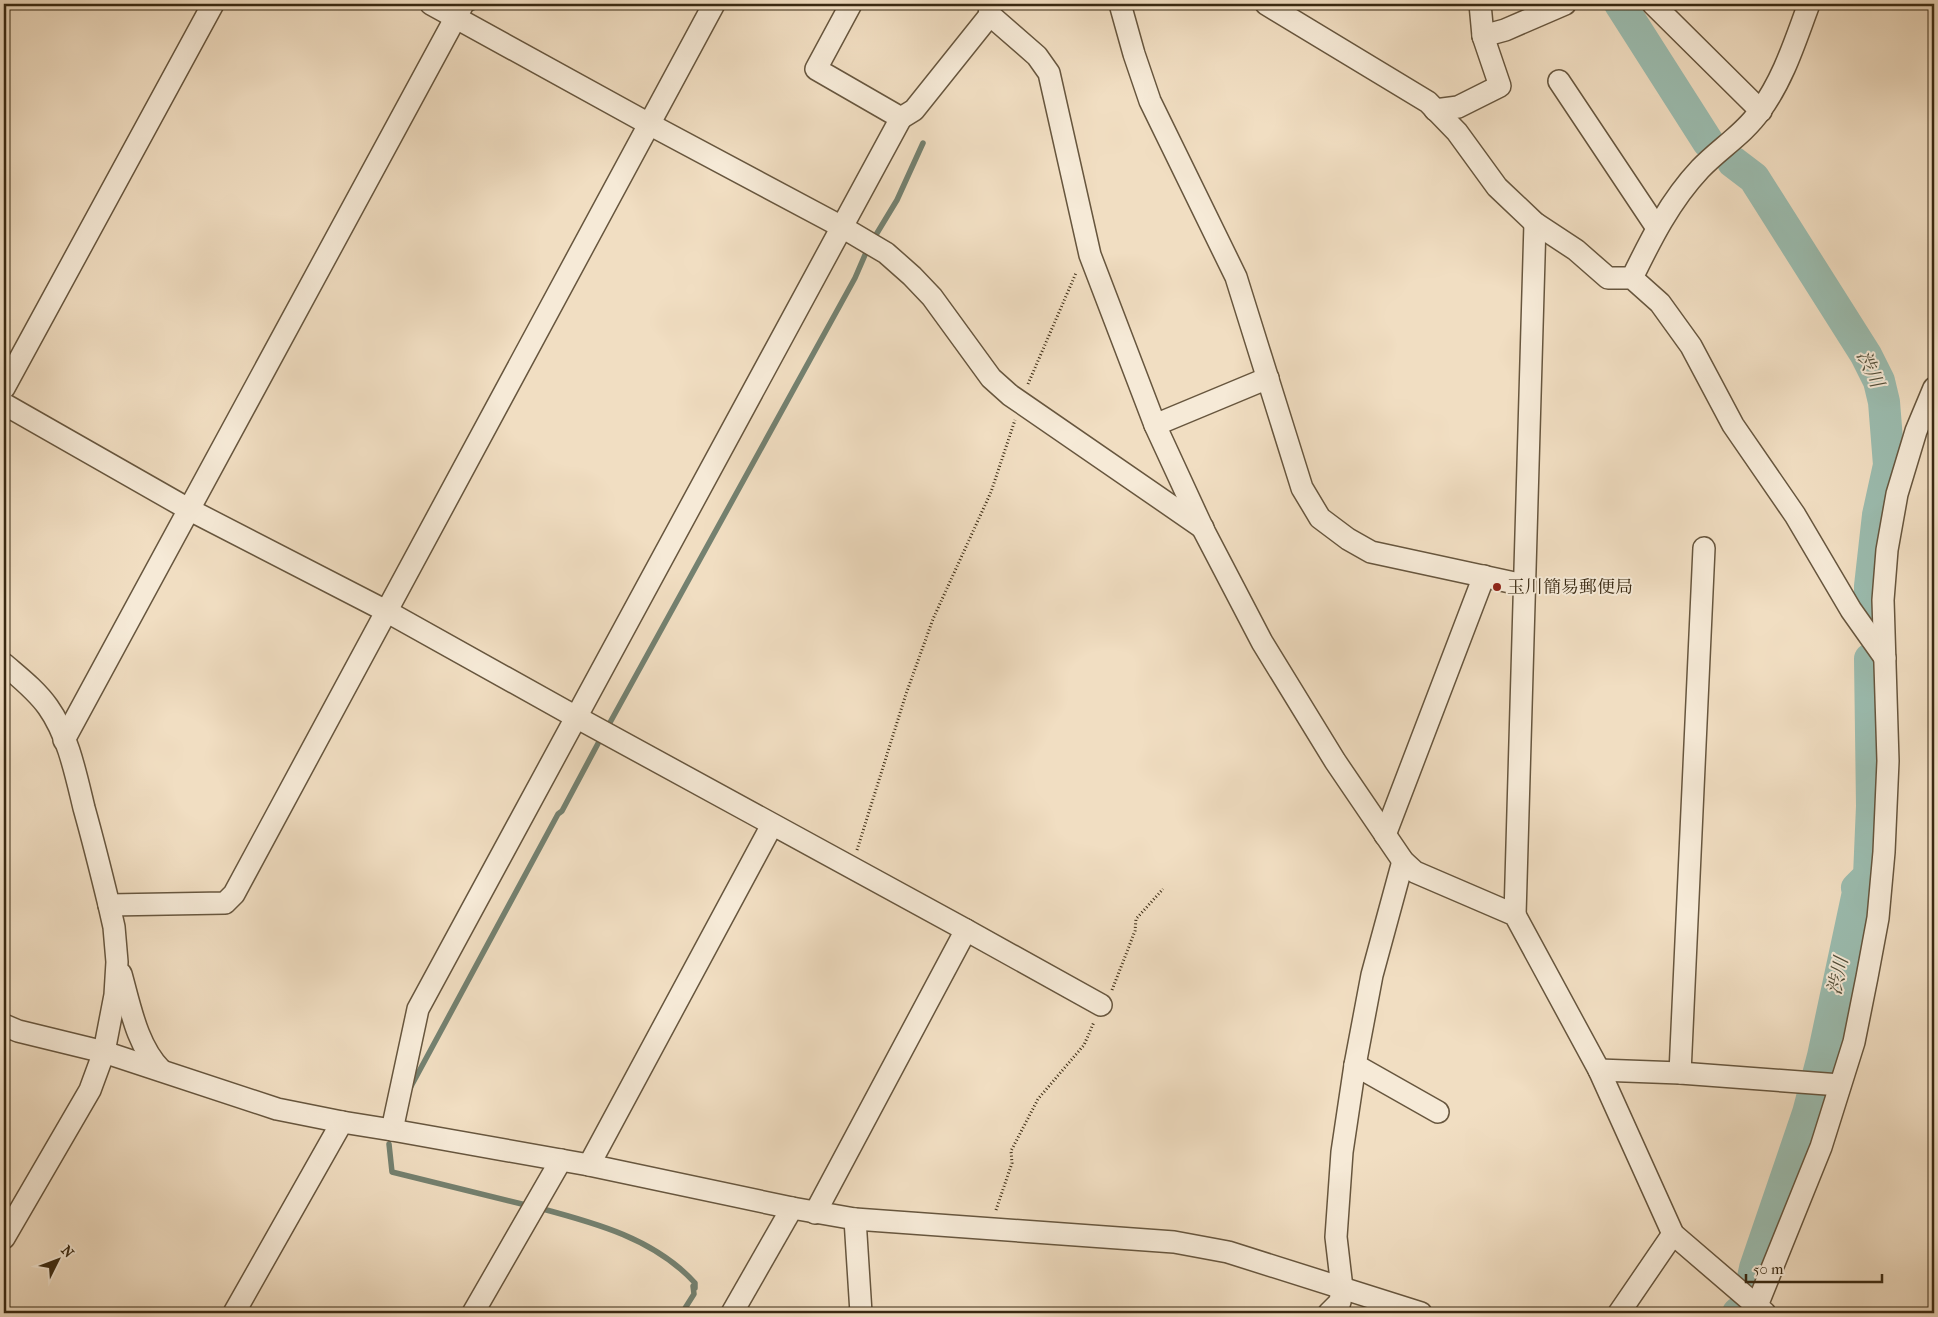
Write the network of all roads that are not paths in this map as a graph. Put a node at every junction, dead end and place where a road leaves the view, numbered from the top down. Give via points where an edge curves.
1 (213, 4) edge
2 (430, 4) edge
3 (714, 4) edge
4 (851, 4) edge
5 (1120, 4) edge
6 (1266, 4) edge
7 (1480, 4) edge
8 (1565, 4) edge
9 (1653, 4) edge
10 (1809, 4) edge
11 (990, 9) edge
12 (459, 11) edge
13 (1483, 36) junction
14 (1559, 81) dead end
15 (1435, 110) junction
16 (1760, 111) junction
17 (901, 118) junction
18 (648, 124) junction
19 (1534, 223) junction
20 (842, 227) junction
21 (1657, 228) junction
22 (1632, 278) junction
23 (1268, 378) junction
24 (4, 388) edge
25 (1934, 388) edge
26 (4, 404) edge
27 (1155, 426) junction
28 (190, 510) junction
29 (1203, 528) junction
30 (1704, 548) dead end
31 (1484, 576) junction
32 (1524, 585) junction
33 (386, 611) junction
34 (1885, 659) junction
35 (4, 664) edge
36 (576, 717) junction
37 (64, 740) junction
38 (772, 824) junction
39 (1385, 835) junction
40 (1403, 860) junction
41 (109, 905) junction
42 (1515, 915) junction
43 (966, 930) junction
44 (117, 962) junction
45 (1101, 1006) road end
46 (4, 1025) edge
47 (104, 1052) junction
48 (1355, 1065) junction
49 (161, 1070) junction
50 (1599, 1070) junction
51 (1680, 1073) junction
52 (1835, 1085) junction
53 (1438, 1112) dead end
54 (342, 1122) junction
55 (392, 1130) junction
56 (561, 1160) junction
57 (589, 1165) junction
58 (792, 1208) junction
59 (815, 1213) junction
60 (855, 1219) junction
61 (1673, 1234) junction
62 (4, 1238) edge
63 (1342, 1288) junction
64 (1758, 1311) edge
65 (234, 1313) edge
66 (473, 1313) edge
67 (732, 1313) edge
68 (861, 1313) edge
69 (1329, 1313) edge
70 (1421, 1313) edge
71 (1619, 1313) edge

1 - 24 street
2 - 12 street
3 - 18 street
4 - 17 street via 816,68
5 - 23 street via 1150,101 1236,277
6 - 15 street via 1428,102
7 - 13 street
8 - 13 street via 1506,30
9 - 16 street
10 - 16 street via 1780,81
11 - 17 street via 914,110
11 - 27 street via 1049,72 1090,255
12 - 18 street
12 - 28 street
13 - 15 street via 1500,86 1458,107
14 - 21 street
15 - 19 street via 1457,132 1497,187
16 - 21 street via 1701,168
17 - 20 street
18 - 20 street
18 - 33 street
19 - 22 street via 1576,250 1608,278
19 - 32 street
20 - 29 street via 886,253 912,276 932,297 991,378
20 - 36 street
21 - 22 street
22 - 34 street via 1660,303 1691,346 1733,424 1795,514
23 - 27 street
23 - 31 street via 1302,488 1320,518 1371,552
25 - 34 street via 1916,431 1897,494 1887,550 1883,600
26 - 28 street
27 - 29 street
28 - 33 street
28 - 37 street
29 - 39 street via 1262,642
30 - 51 street
31 - 32 street
31 - 39 street
32 - 42 street
33 - 36 street
33 - 41 street via 234,894 224,904
34 - 52 street via 1888,761 1878,918 1854,1042
35 - 37 street via 48,707
36 - 38 street
36 - 55 street via 418,1009
37 - 41 street
38 - 43 street
38 - 57 street
39 - 40 street
40 - 42 street via 1415,872
40 - 48 street via 1372,975
41 - 44 street
42 - 50 street
43 - 45 street
43 - 59 street
44 - 47 street via 115,995
44 - 49 street via 138,1033 152,1061
46 - 47 street
47 - 49 street
47 - 62 street via 90,1090
48 - 53 street
48 - 63 street via 1342,1152 1336,1237
49 - 54 street via 277,1109
50 - 51 street
50 - 61 street
51 - 52 street
52 - 64 street via 1821,1146
54 - 55 street
54 - 65 street
55 - 56 street
56 - 57 street
56 - 66 street
57 - 58 street
58 - 59 street
58 - 67 street
59 - 60 street
60 - 63 street via 1174,1242 1228,1252
60 - 68 street
61 - 64 street
61 - 71 street
63 - 69 street via 1340,1302
63 - 70 street

